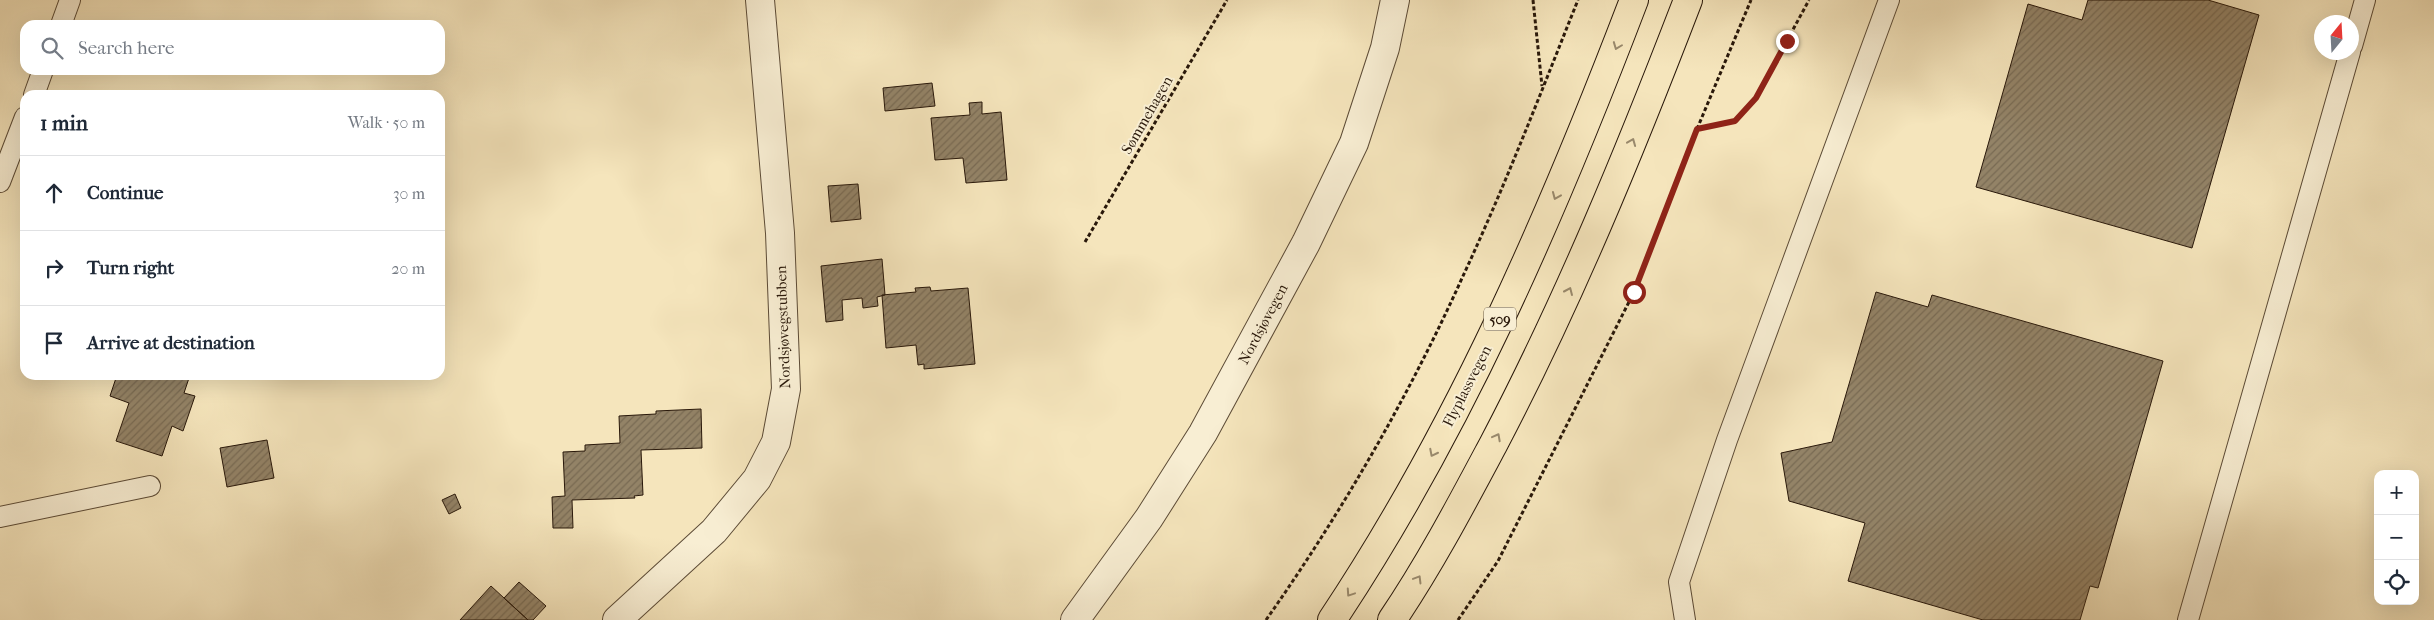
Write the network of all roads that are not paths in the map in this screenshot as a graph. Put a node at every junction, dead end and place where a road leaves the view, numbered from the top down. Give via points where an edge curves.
1 (70, 0) edge
2 (760, 0) edge
3 (1396, 0) edge
4 (1634, 0) edge
5 (1688, 0) edge
6 (1889, 0) edge
7 (2365, 0) edge
8 (63, 20) edge
9 (2359, 21) edge
10 (2348, 60) edge
11 (41, 75) edge
12 (36, 90) edge
13 (20, 131) edge
14 (0, 182) edge
15 (150, 486) dead end
16 (0, 517) edge
17 (617, 620) edge
18 (1075, 620) edge
19 (1332, 620) edge
20 (1392, 620) edge
21 (1685, 620) edge
22 (2188, 620) edge

1 - 8 lane
2 - 17 street, Nordsjøvegstubben via 780,233 786,389 776,442 758,479 714,531
3 - 18 street, Nordsjøvegen via 1385,48 1354,143 1306,243 1203,433 1149,518
4 -> 19 highway, Flyplassvegen / 509 via 1562,182 1475,371 1419,479
20 -> 5 highway via 1462,503 1568,294
6 - 21 lane via 1727,440 1679,582
7 - 9 lane
10 - 22 lane
11 - 12 lane
13 - 14 lane
15 - 16 lane

